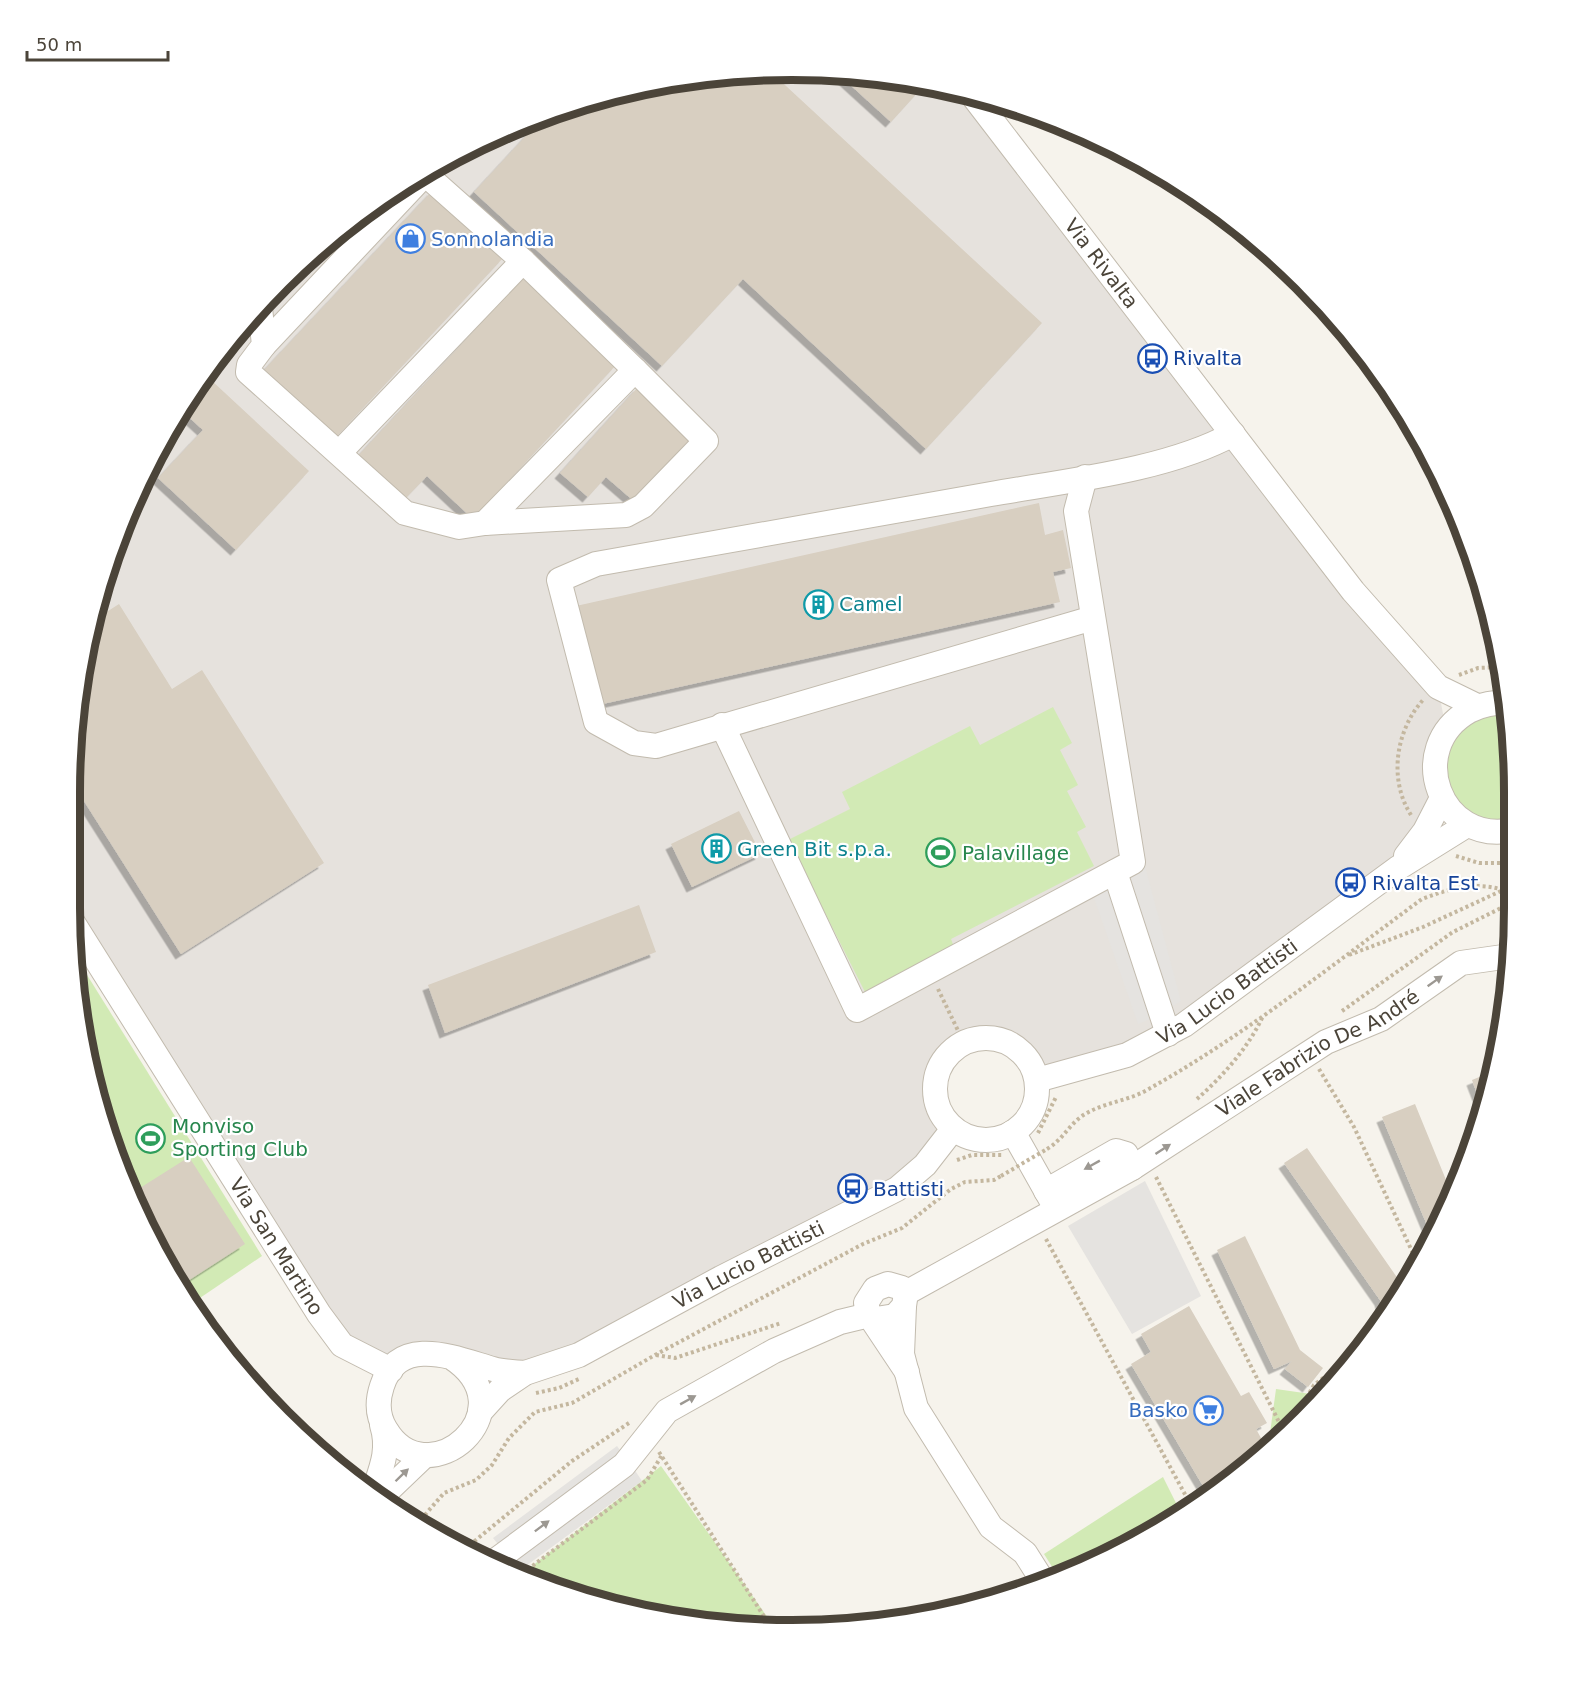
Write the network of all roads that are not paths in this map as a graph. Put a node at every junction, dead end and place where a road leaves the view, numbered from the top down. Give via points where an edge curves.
1 (980, 105) edge
2 (430, 179) edge
3 (403, 196) edge
4 (523, 261) junction
5 (261, 317) edge
6 (264, 345) junction
7 (635, 370) junction
8 (1233, 434) junction
9 (340, 452) junction
10 (1085, 477) junction
11 (484, 523) junction
12 (1094, 618) junction
13 (1438, 687) junction
14 (1499, 705) edge
15 (1477, 706) junction
16 (722, 725) junction
17 (1446, 730) junction
18 (1442, 798) junction
19 (1467, 825) junction
20 (1504, 832) edge
21 (1398, 868) junction
22 (1115, 872) junction
23 (81, 935) edge
24 (1503, 957) edge
25 (1168, 1034) junction
26 (1037, 1080) junction
27 (953, 1129) junction
28 (1013, 1132) junction
29 (1052, 1200) junction
30 (905, 1299) junction
31 (869, 1315) junction
32 (451, 1357) junction
33 (391, 1370) junction
34 (907, 1372) junction
35 (525, 1374) junction
36 (378, 1411) junction
37 (480, 1412) junction
38 (425, 1455) junction
39 (376, 1485) edge
40 (386, 1493) edge
41 (500, 1557) edge
42 (1039, 1576) edge

1 - 8 street, Via Rivalta
2 - 4 street
3 - 6 street
4 - 7 street
4 - 9 street
5 - 6 street
6 - 9 street via 249,364 248,372
7 - 11 street
7 - 11 street via 706,441 643,506 626,515
8 - 10 street via 1182,456
8 - 13 street, Via Rivalta via 1353,591
9 - 11 street via 405,513 459,527
10 - 12 street via 1076,511
10 - 16 street via 596,564 559,580 596,722 634,743 656,746
12 - 16 street
12 - 22 street via 1133,862
13 - 15 street, Via Rivalta
13 - 17 street
14 - 15 street
15 - 17 street
16 - 22 street via 857,1010
17 - 18 street via 1435,760 1435,779
18 - 19 street
18 - 21 street, Via Lucio Battisti via 1425,831
19 - 20 street via 1480,831
19 - 21 street, Via Lucio Battisti
21 - 25 street, Via Lucio Battisti
22 - 25 street
23 - 33 street, Via San Martino via 319,1314 342,1345
29 -> 24 street, Viale Fabrizio De André via 1139,1164 1326,1042 1381,1019 1461,963
25 - 26 street, Via Lucio Battisti via 1127,1055
26 - 27 street via 1020,1050 1004,1040 985,1037 953,1049 940,1065 935,1081 941,1114
26 - 28 street via 1033,1109
27 - 28 street via 970,1138 987,1140
27 - 35 street, Via Lucio Battisti via 925,1165 897,1189 579,1355
28 - 29 street
29 - 30 street, Viale Fabrizio De André via 1036,1222
30 - 31 street via 896,1286 881,1286 866,1303
30 - 34 street via 902,1354
31 - 34 street
41 -> 31 street via 624,1464 654,1447 667,1411 764,1356 840,1322
32 - 33 street, Via Lucio Battisti via 419,1353
32 - 35 street, Via Lucio Battisti
32 - 37 street via 475,1379
33 - 36 street via 383,1384
34 - 42 street via 916,1408 991,1527 1025,1553
35 - 37 street, Via Lucio Battisti via 500,1390
36 - 38 street via 396,1442
36 - 39 street via 387,1441
37 - 38 street, Via Lucio Battisti via 467,1439 447,1451
40 -> 38 street, Via Lucio Battisti

